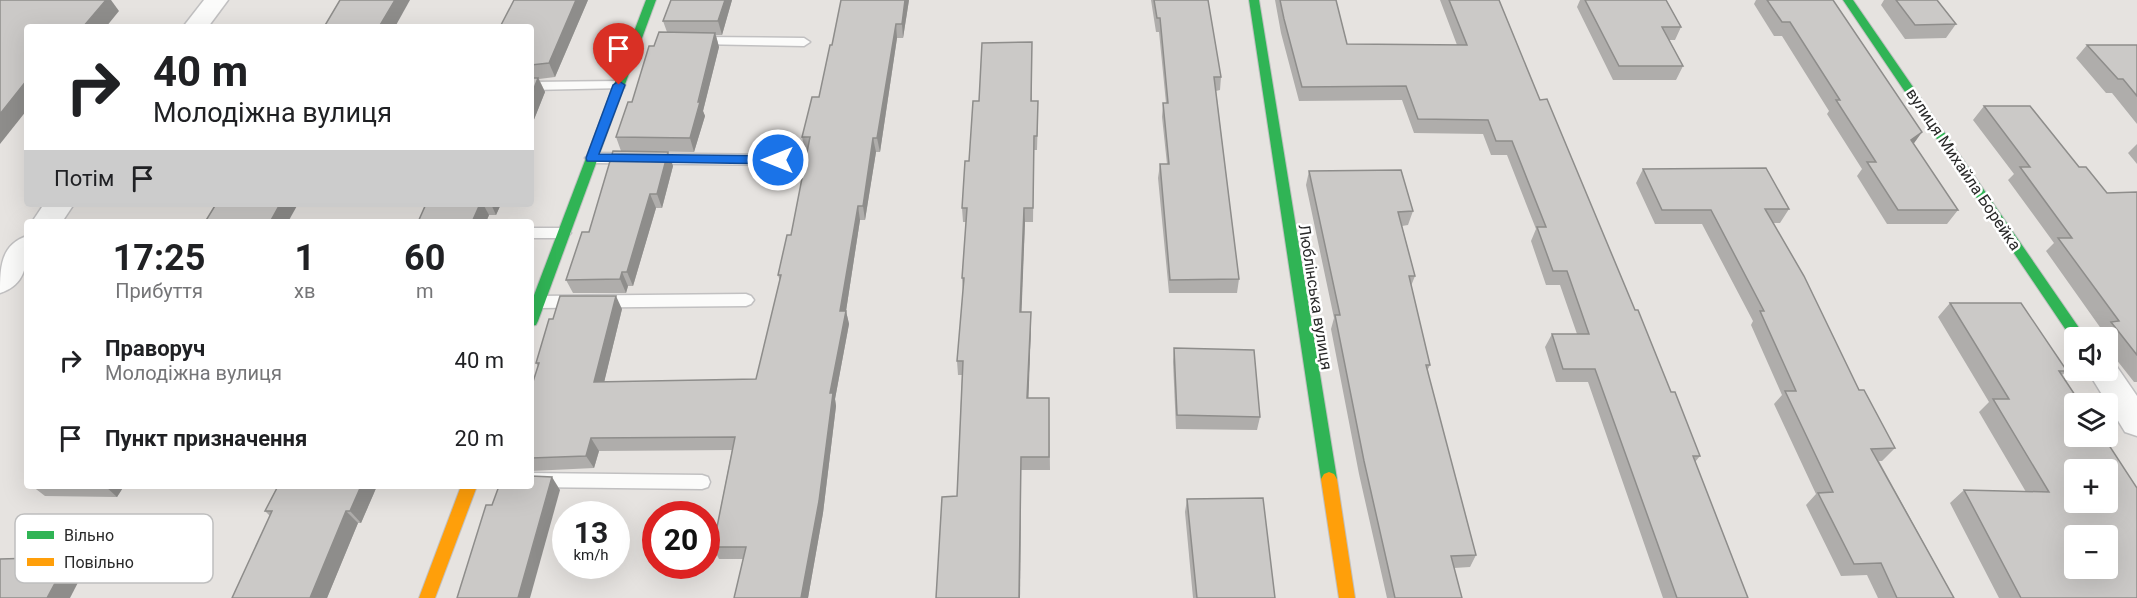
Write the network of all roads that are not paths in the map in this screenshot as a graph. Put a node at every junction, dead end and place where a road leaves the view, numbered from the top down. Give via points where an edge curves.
1 (216, 0) edge
2 (651, 0) edge
3 (1254, 0) edge
4 (1848, 0) edge
5 (197, 24) edge
6 (681, 41) edge
7 (804, 42) dead end
8 (619, 85) junction
9 (534, 86) edge
10 (592, 158) junction
11 (778, 160) dead end
12 (58, 207) edge
13 (48, 219) edge
14 (534, 233) edge
15 (564, 233) junction
16 (24, 251) edge
17 (0, 282) edge
18 (746, 300) dead end
19 (538, 302) junction
20 (534, 313) edge
21 (2071, 327) edge
22 (2109, 381) edge
23 (2137, 422) edge
24 (534, 480) edge
25 (702, 482) dead end
26 (468, 489) edge
27 (427, 598) edge
28 (1347, 598) edge

1 - 5 street
2 - 8 street via 641,40
3 - 28 street, Люблінська вулиця
4 - 21 street, вулиця Михайла Борейка
6 - 7 lane
8 - 9 lane
8 - 10 street
10 - 11 lane
10 - 15 street
12 - 13 street
14 - 15 lane
15 - 19 street
16 - 17 street
18 - 19 lane
19 - 20 street
22 - 23 street
24 - 25 lane
26 - 27 street

